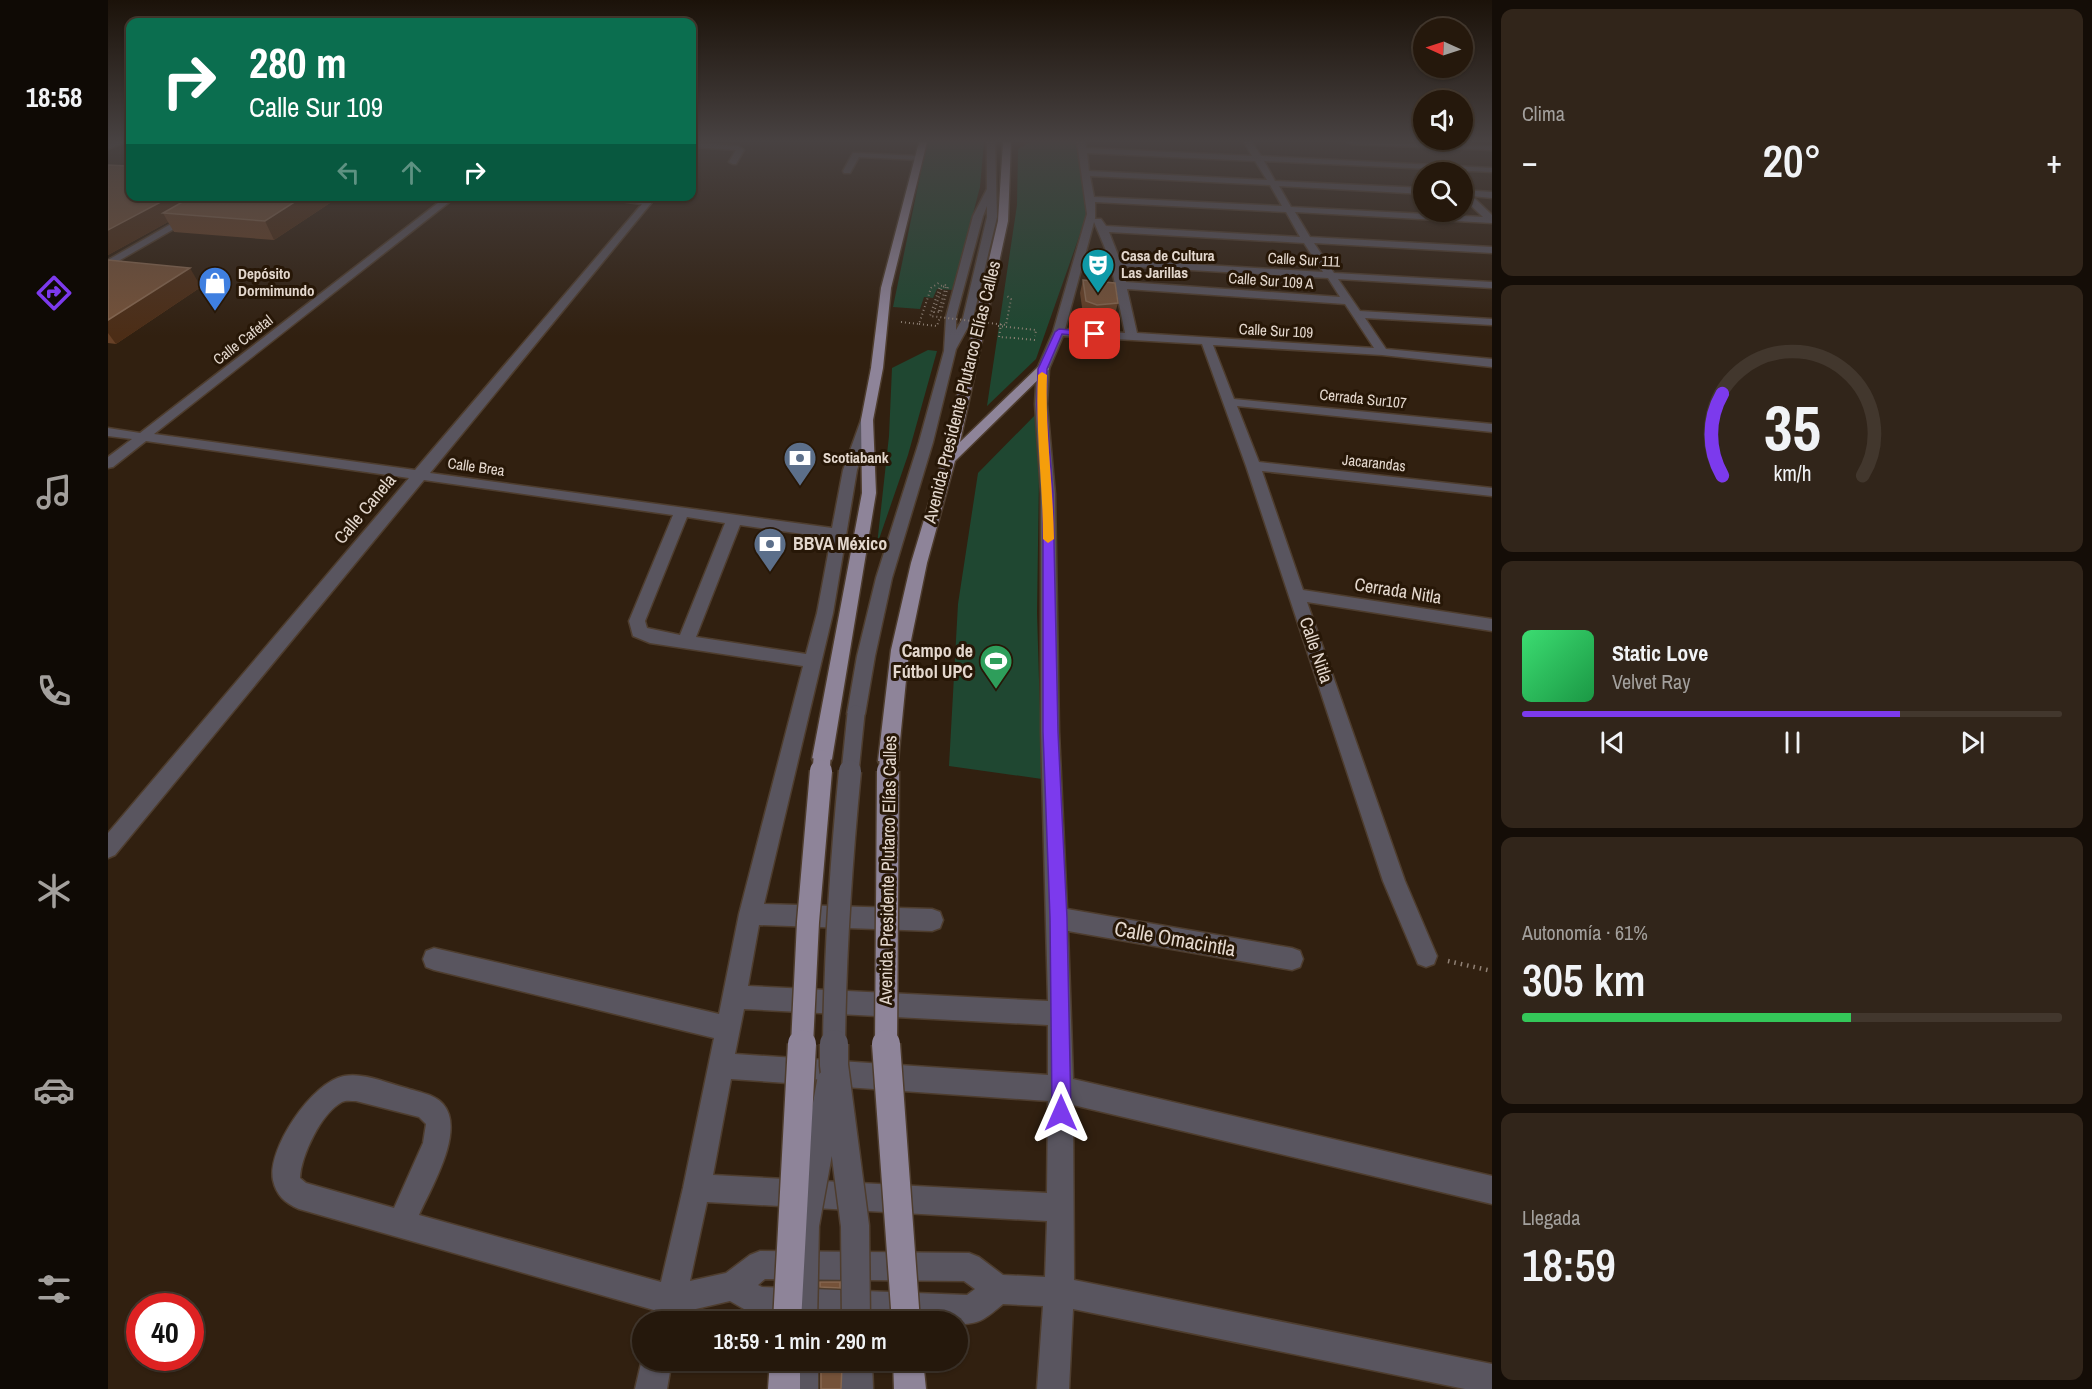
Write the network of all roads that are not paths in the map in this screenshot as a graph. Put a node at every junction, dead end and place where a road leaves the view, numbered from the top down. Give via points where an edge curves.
1 (208, 207) edge
2 (439, 207) edge
3 (644, 207) edge
4 (907, 207) edge
5 (982, 207) edge
6 (991, 207) edge
7 (1004, 207) edge
8 (1092, 207) edge
9 (1246, 207) edge
10 (1478, 207) edge
11 (1289, 209) junction
12 (1092, 214) junction
13 (1492, 220) edge
14 (1104, 229) junction
15 (1307, 240) junction
16 (1492, 250) edge
17 (1114, 263) junction
18 (108, 264) edge
19 (1331, 277) junction
20 (1120, 285) junction
21 (1492, 285) edge
22 (1347, 301) junction
23 (1355, 314) junction
24 (1492, 322) edge
25 (1057, 336) junction
26 (1132, 337) junction
27 (1207, 343) junction
28 (950, 351) junction
29 (1382, 352) junction
30 (1492, 363) edge
31 (1043, 369) junction
32 (1230, 402) junction
33 (867, 420) junction
34 (1492, 428) edge
35 (108, 432) edge
36 (142, 437) junction
37 (949, 460) junction
38 (108, 464) edge
39 (1253, 466) junction
40 (418, 476) junction
41 (1492, 492) edge
42 (682, 512) junction
43 (734, 520) junction
44 (840, 534) junction
45 (1298, 595) junction
46 (1492, 625) edge
47 (685, 642) junction
48 (812, 661) junction
49 (108, 848) edge
50 (750, 914) junction
51 (1058, 918) junction
52 (932, 920) dead end
53 (1426, 956) road end
54 (434, 959) dead end
55 (1292, 959) dead end
56 (734, 997) junction
57 (1060, 1014) junction
58 (729, 1029) junction
59 (834, 1065) junction
60 (721, 1066) junction
61 (1061, 1089) junction
62 (697, 1188) junction
63 (1492, 1190) edge
64 (1061, 1208) junction
65 (401, 1226) junction
66 (733, 1286) junction
67 (998, 1289) junction
68 (1059, 1292) junction
69 (668, 1311) edge
70 (788, 1311) edge
71 (803, 1311) edge
72 (856, 1311) edge
73 (905, 1311) edge
74 (655, 1371) edge
75 (785, 1371) edge
76 (803, 1371) edge
77 (857, 1371) edge
78 (909, 1371) edge
79 (1492, 1378) edge
80 (651, 1389) edge
81 (784, 1389) edge
82 (802, 1389) edge
83 (857, 1389) edge
84 (910, 1389) edge
85 (1053, 1389) edge

1 - 18 street
2 - 36 street, Calle Cafetal
3 - 40 street, Calle Canela
4 - 33 main road via 886,288
5 - 28 street via 951,316
6 - 28 street via 968,318
7 - 37 main road, Avenida Presidente Plutarco Elías Calles
8 - 12 street
9 - 11 street
10 - 13 street
11 - 13 street
11 - 15 street
12 - 14 street
12 - 25 street
14 - 15 street
14 - 17 street
15 - 16 street
15 - 19 street
17 - 19 street, Calle Sur 111
17 - 20 street
19 - 21 street, Calle Sur 111
19 - 22 street
20 - 22 street, Calle Sur 109 A
20 - 26 street
22 - 23 street
23 - 24 street
23 - 29 street
25 - 26 street, Calle Sur 109
25 - 31 street
26 - 27 street, Calle Sur 109
27 - 29 street, Calle Sur 109
27 - 32 street, Calle Nitla
28 - 59 street, bridge via 884,578 856,714 840,871
29 - 30 street, Calle Sur 109
31 - 37 main road
31 - 51 street
32 - 34 street, Cerrada Sur107
32 - 39 street, Calle Nitla
33 - 44 street via 850,470
33 - 70 main road, bridge via 869,493 822,759 807,934
35 - 36 street, Calle Brea
36 - 38 street, Calle Cafetal
36 - 40 street, Calle Brea
37 - 73 main road, Avenida Presidente Plutarco Elías Calles, bridge via 900,650 888,761 885,1029
39 - 41 street, Jacarandas
39 - 45 street, Calle Nitla
40 - 42 street, Calle Brea
40 - 49 street, Calle Canela
42 - 43 street, Calle Brea
42 - 47 street via 637,627 643,635
43 - 44 street, Calle Brea
43 - 47 street
44 - 48 street
45 - 46 street, Cerrada Nitla
45 - 53 street, Calle Nitla via 1394,881
47 - 48 street
48 - 50 street
50 - 52 street
50 - 56 street
51 - 55 street, Calle Omacintla
51 - 57 street
54 - 58 street
56 - 57 street
56 - 58 street
57 - 61 street
58 - 60 street
59 - 71 street, bridge via 805,1225
59 - 72 street, bridge via 855,1227
60 - 61 street
60 - 62 street
61 - 63 street
61 - 64 street
62 - 64 street
62 - 69 street
64 - 68 street
65 - 65 street via 290,1189 286,1172 291,1152 314,1112 333,1092 356,1088 424,1106 438,1119 436,1145
65 - 69 street
66 - 67 street via 758,1302 972,1310
66 - 67 street via 760,1265 934,1266 969,1267
66 - 69 street
67 - 68 street
68 - 79 street
68 - 85 street
74 - 80 street
75 - 81 main road
76 - 82 street
77 - 83 street
78 - 84 main road

